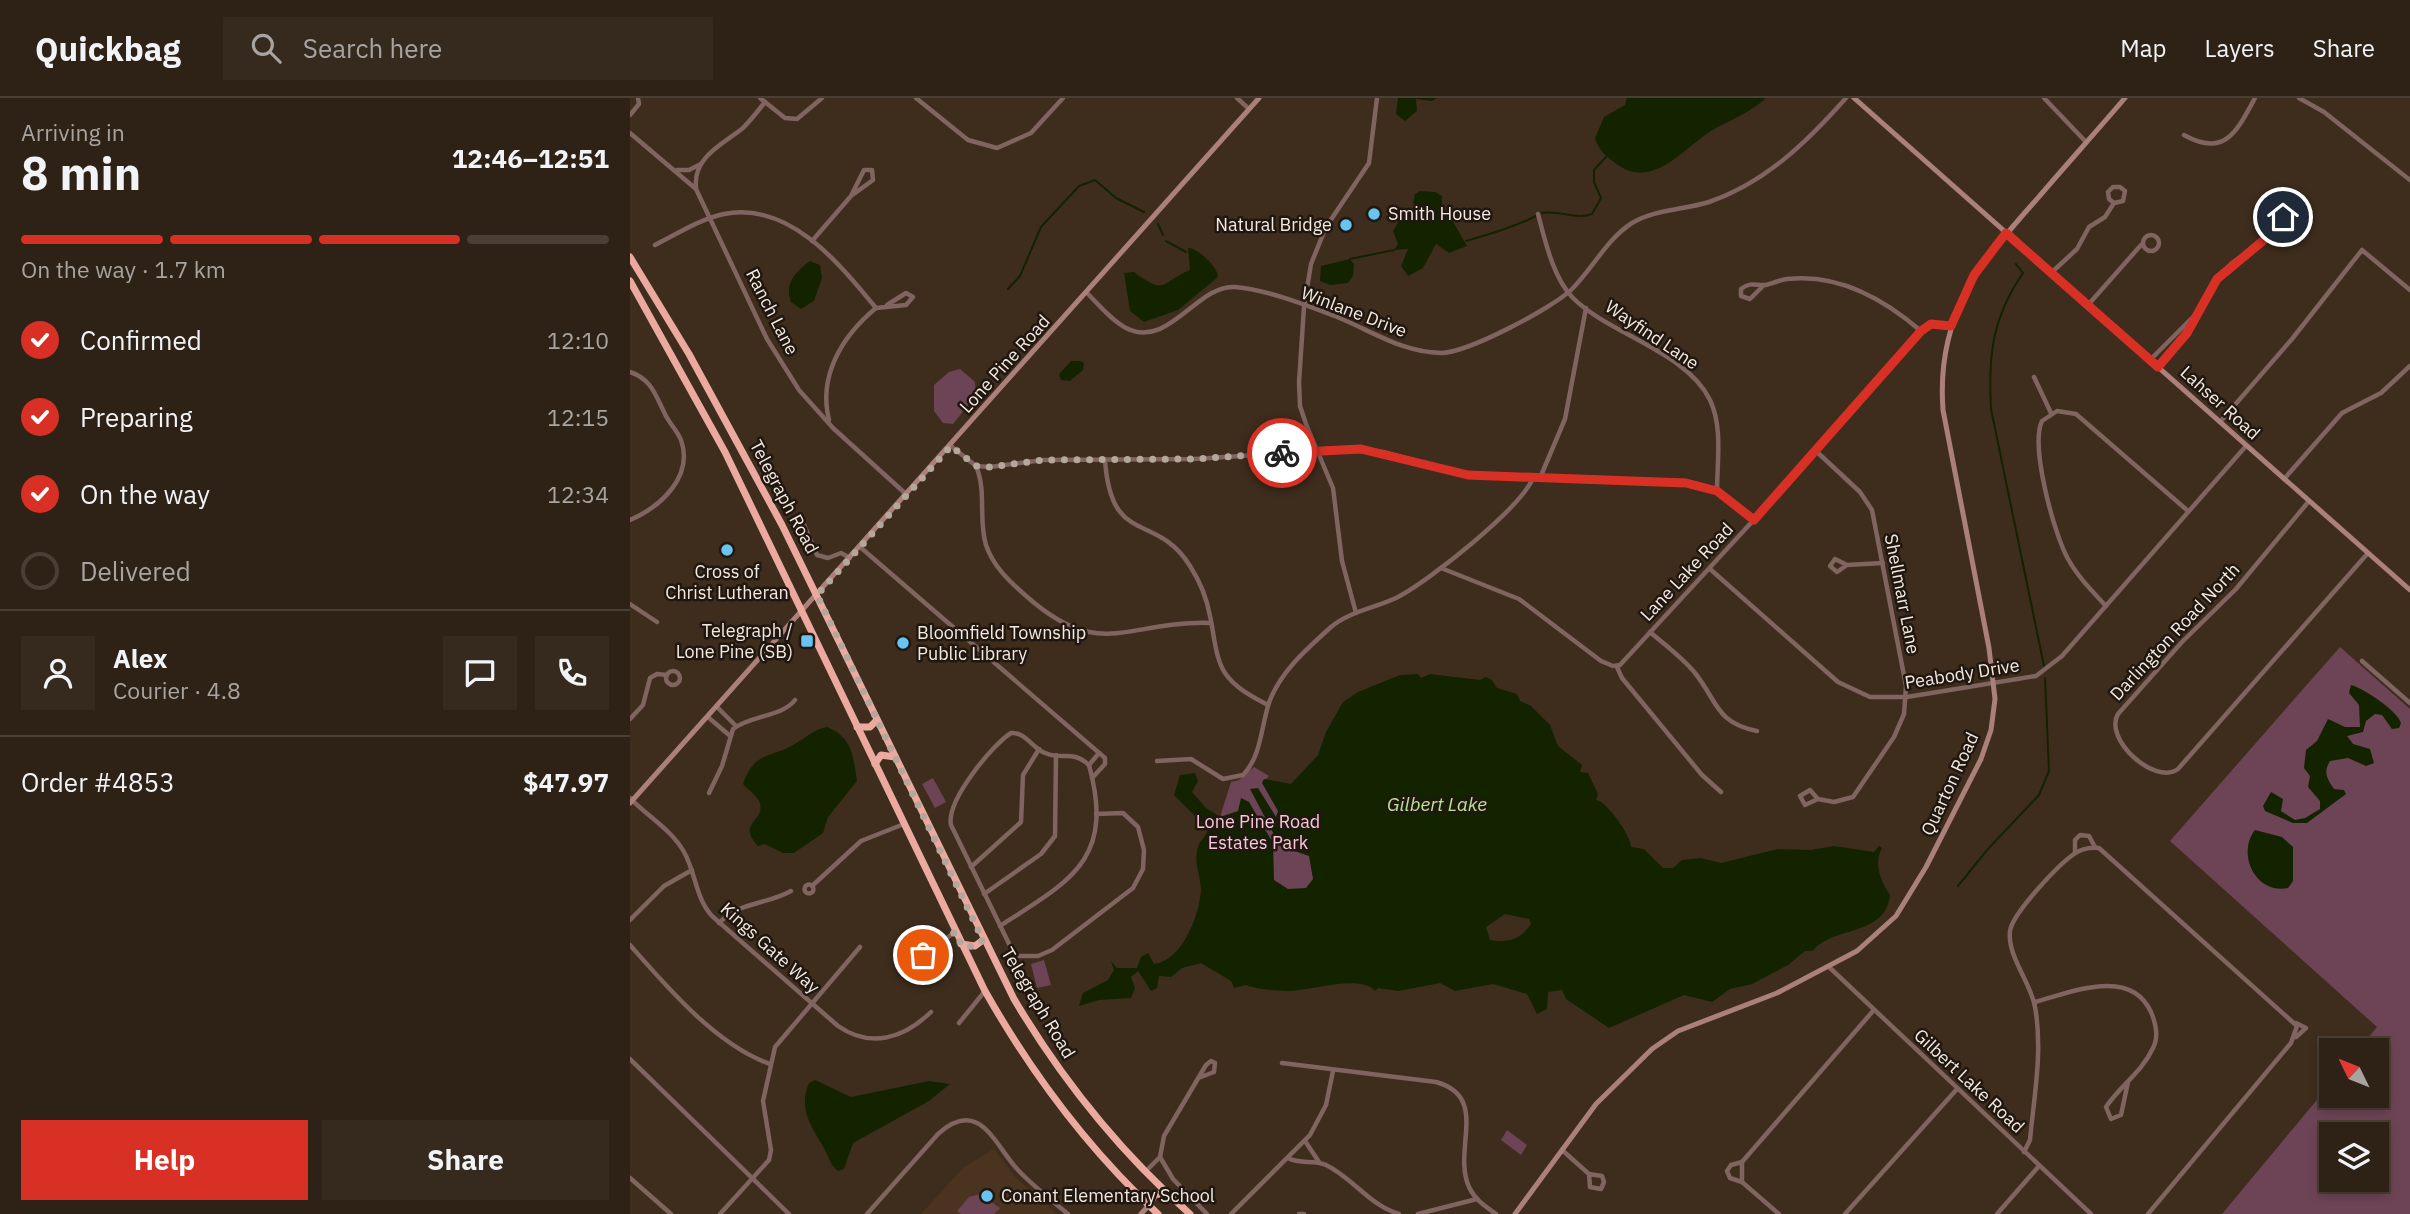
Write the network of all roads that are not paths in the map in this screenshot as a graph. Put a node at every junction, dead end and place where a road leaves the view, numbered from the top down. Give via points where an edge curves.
1 (638, 98) edge
2 (822, 98) edge
3 (916, 98) edge
4 (1063, 98) edge
5 (1237, 98) edge
6 (1259, 98) edge
7 (1377, 98) edge
8 (1846, 98) edge
9 (1854, 98) edge
10 (2044, 98) edge
11 (2125, 98) edge
12 (2255, 98) edge
13 (2299, 98) edge
14 (2318, 98) edge
15 (763, 100) edge
16 (2314, 105) junction
17 (1249, 109) junction
18 (630, 115) edge
19 (630, 133) edge
20 (2183, 135) dead end
21 (2086, 142) junction
22 (702, 163) junction
23 (677, 170) junction
24 (2410, 180) edge
25 (696, 189) junction
26 (851, 196) junction
27 (2113, 204) junction
28 (2286, 212) dead end
29 (1538, 214) dead end
30 (710, 219) junction
31 (2006, 233) junction
32 (812, 241) junction
33 (655, 245) dead end
34 (2141, 245) dead end
35 (630, 257) edge
36 (2051, 273) junction
37 (630, 281) edge
38 (1764, 285) junction
39 (2410, 290) edge
40 (1569, 292) junction
41 (1087, 293) junction
42 (887, 305) junction
43 (2088, 305) junction
44 (1304, 307) junction
45 (876, 308) junction
46 (1586, 308) junction
47 (2194, 316) junction
48 (1951, 326) junction
49 (1921, 331) junction
50 (2150, 360) junction
51 (2410, 366) edge
52 (2158, 367) junction
53 (630, 372) edge
54 (2034, 377) dead end
55 (2051, 413) junction
56 (2220, 422) junction
57 (830, 424) junction
58 (951, 446) junction
59 (2246, 446) junction
60 (742, 449) junction
61 (1317, 450) junction
62 (1816, 451) junction
63 (725, 452) junction
64 (1105, 460) junction
65 (976, 466) junction
66 (755, 475) junction
67 (1533, 478) junction
68 (1540, 478) junction
69 (2284, 479) junction
70 (739, 481) junction
71 (1717, 491) junction
72 (907, 495) junction
73 (2309, 501) junction
74 (2188, 511) junction
75 (630, 520) edge
76 (1754, 520) junction
77 (804, 525) dead end
78 (860, 547) junction
79 (2368, 553) junction
80 (850, 558) junction
81 (1883, 562) junction
82 (1847, 565) dead end
83 (1441, 568) junction
84 (1710, 569) junction
85 (2410, 590) edge
86 (817, 595) junction
87 (630, 604) edge
88 (2106, 606) junction
89 (802, 613) junction
90 (1356, 613) junction
91 (657, 622) dead end
92 (1211, 623) junction
93 (1650, 632) junction
94 (2362, 662) dead end
95 (1617, 667) junction
96 (667, 675) dead end
97 (1994, 683) junction
98 (1907, 697) junction
99 (796, 700) dead end
100 (2410, 703) edge
101 (1268, 705) junction
102 (718, 708) junction
103 (709, 718) junction
104 (630, 719) edge
105 (877, 720) junction
106 (736, 726) junction
107 (857, 727) junction
108 (1757, 730) dead end
109 (729, 735) junction
110 (1039, 749) junction
111 (1100, 752) junction
112 (1056, 755) junction
113 (895, 757) junction
114 (1157, 761) dead end
115 (875, 765) junction
116 (1089, 765) junction
117 (1092, 778) junction
118 (1721, 792) dead end
119 (709, 793) dead end
120 (1818, 799) dead end
121 (631, 801) edge
122 (1096, 814) junction
123 (904, 824) junction
124 (2095, 847) junction
125 (2075, 853) junction
126 (971, 867) junction
127 (692, 870) junction
128 (812, 886) dead end
129 (792, 891) dead end
130 (984, 894) junction
131 (630, 920) edge
132 (719, 923) junction
133 (1000, 926) junction
134 (955, 932) junction
135 (983, 940) junction
136 (961, 944) junction
137 (630, 945) edge
138 (860, 947) dead end
139 (895, 948) dead end
140 (923, 955) junction
141 (1829, 967) junction
142 (925, 970) dead end
143 (985, 991) junction
144 (2035, 1002) junction
145 (810, 1003) junction
146 (1873, 1011) junction
147 (931, 1012) dead end
148 (959, 1023) dead end
149 (2297, 1027) junction
150 (2295, 1037) junction
151 (630, 1059) edge
152 (1282, 1063) dead end
153 (770, 1064) junction
154 (1333, 1071) junction
155 (1201, 1077) dead end
156 (2128, 1082) junction
157 (1957, 1089) junction
158 (1305, 1141) junction
159 (1562, 1150) junction
160 (2024, 1152) junction
161 (1160, 1157) junction
162 (1289, 1158) junction
163 (1319, 1162) junction
164 (1742, 1163) junction
165 (2039, 1166) junction
166 (1145, 1172) junction
167 (1589, 1174) dead end
168 (630, 1178) edge
169 (754, 1180) junction
170 (1742, 1182) junction
171 (1170, 1196) junction
172 (1477, 1199) junction
173 (1149, 1205) junction
174 (671, 1214) edge
175 (720, 1214) edge
176 (789, 1214) edge
177 (867, 1214) edge
178 (1068, 1214) edge
179 (1141, 1214) edge
180 (1158, 1214) edge
181 (1190, 1214) edge
182 (1207, 1214) edge
183 (1231, 1214) edge
184 (1399, 1214) edge
185 (1418, 1214) edge
186 (1496, 1214) edge
187 (1515, 1214) edge
188 (1779, 1214) edge
189 (1845, 1214) edge
190 (1997, 1214) edge
191 (2091, 1214) edge
192 (2148, 1214) edge

1 - 18 street
2 - 15 street via 797,119 785,118
3 - 4 street via 968,140 997,148 1031,133
5 - 17 street
6 - 17 street, Lone Pine Road
7 - 44 street via 1369,163 1321,237 1309,271
8 - 40 street, Winlane Drive via 1799,148 1756,179 1715,200 1649,215 1629,225
9 - 31 street, Lahser Road
10 - 21 street
11 - 21 street, Quarton Road
12 - 20 street via 2228,139 2203,144
13 - 16 street
14 - 16 street
15 - 22 street via 745,126
16 - 24 street
17 - 41 street, Lone Pine Road
19 - 23 street, Ranch Lane
21 - 31 street, Quarton Road
22 - 23 street
22 - 25 street
23 - 25 street, Ranch Lane
25 - 30 street, Ranch Lane
26 - 26 street via 864,170 872,170 873,180
26 - 32 street
27 - 27 street via 2125,198 2120,187 2108,192
27 - 36 street
28 - 47 street via 2264,240 2221,274
29 - 40 street, Wayfind Lane
30 - 32 street via 736,212 765,214
30 - 33 street
30 - 57 street, Ranch Lane via 783,365
31 - 36 street, Lahser Road
31 - 48 street, Quarton Road via 1974,275
32 - 45 street
34 - 43 street
35 - 60 highway, Telegraph Road
36 - 43 street, Lahser Road
37 - 63 highway, Telegraph Road
38 - 38 street via 1750,299 1741,296 1745,286
38 - 49 street via 1800,278 1844,285 1882,302
39 - 56 street via 2361,250
40 - 44 street, Winlane Drive via 1484,341 1443,353 1404,348
40 - 46 street, Wayfind Lane
41 - 44 street, Winlane Drive via 1122,325 1140,331 1169,324 1213,293 1230,287
41 - 58 street, Lone Pine Road
42 - 42 street via 906,293 913,297 906,305
42 - 45 street
43 - 50 street, Lahser Road
44 - 61 street via 1299,401
45 - 57 street via 848,336 830,370 826,397
46 - 68 street via 1565,419
46 - 71 street, Wayfind Lane via 1662,355 1707,395 1717,426
47 - 50 street
47 - 52 street via 2187,333
48 - 49 street via 1931,324
48 - 97 street, Quarton Road via 1944,360 1943,410
49 - 62 street, Lane Lake Road
50 - 52 street, Lahser Road
51 - 69 street via 2381,393 2342,413
52 - 56 street, Lahser Road
53 - 75 street via 644,378 654,390 684,454 681,473 671,490
54 - 55 street
55 - 74 street via 2067,410 2081,418
55 - 88 street via 2037,435 2054,523 2072,568
56 - 59 street, Lahser Road
57 - 72 street, Ranch Lane
58 - 65 street
58 - 72 street, Lone Pine Road
59 - 69 street, Lahser Road
59 - 74 street, Peabody Drive
60 - 63 highway via 734,455
60 - 66 highway, Telegraph Road
61 - 64 street
61 - 67 street via 1376,451 1455,473
61 - 90 street via 1334,488 1342,561
62 - 76 street, Lane Lake Road
62 - 81 street, Shellmarr Lane via 1867,500
63 - 70 highway, Telegraph Road
64 - 65 street
64 - 92 street via 1108,494 1115,507 1131,523 1184,557 1202,589
65 - 92 street via 983,490 984,538 991,557 1009,580 1051,617 1099,635 1176,623
66 - 70 highway via 744,473
66 - 86 highway, Telegraph Road
67 - 68 street
67 - 83 street via 1509,507
68 - 71 street via 1661,480
69 - 73 street, Lahser Road
70 - 89 highway, Telegraph Road
71 - 76 street
72 - 78 street, Lone Pine Road
73 - 79 street, Lahser Road
73 - 79 street, Darlington Road North via 2236,589 2115,718 2117,738 2148,768 2164,775 2182,766
74 - 88 street, Peabody Drive
76 - 84 street, Lane Lake Road
77 - 80 street via 817,555 827,558 841,553
78 - 80 street, Lone Pine Road
78 - 111 street
79 - 85 street, Lahser Road
80 - 86 street, Lone Pine Road
81 - 82 street
81 - 98 street, Shellmarr Lane
83 - 90 street via 1396,597
83 - 95 street via 1519,599 1601,661
84 - 93 street, Lane Lake Road
84 - 98 street, Peabody Drive via 1838,682 1870,697
86 - 89 street, Lone Pine Road
86 - 105 highway, Telegraph Road
87 - 91 street
88 - 97 street, Peabody Drive via 2050,668 2036,676
89 - 102 street, Lone Pine Road
89 - 107 highway, Telegraph Road
90 - 101 street via 1338,622 1291,664
92 - 101 street via 1224,671 1241,689
93 - 95 street, Lane Lake Road
93 - 108 street via 1694,672 1721,715 1737,726
94 - 100 street
95 - 118 street via 1679,747
96 - 104 street via 650,678 643,705
97 - 98 street, Peabody Drive
97 - 141 street, Quarton Road via 1993,717 1981,759 1911,894 1879,934
98 - 120 street, Shellmarr Lane via 1898,730 1857,794 1841,802
99 - 106 street via 783,710
101 - 114 street via 1253,759 1240,777 1218,776 1191,758
102 - 103 street, Lone Pine Road
102 - 106 street
103 - 109 street
103 - 121 street, Lone Pine Road
105 - 107 highway via 870,727
105 - 113 highway, Telegraph Road
106 - 109 street
107 - 115 highway, Telegraph Road
109 - 119 street
110 - 112 street
110 - 126 street via 1023,775 1021,822
110 - 126 street via 1021,734 1011,733 965,786 950,818
111 - 116 street
111 - 117 street via 1105,764
112 - 116 street via 1075,755
112 - 130 street via 1055,836 1041,854
113 - 115 highway via 881,755
113 - 135 highway, Telegraph Road
115 - 123 highway, Telegraph Road
116 - 117 street
117 - 122 street
121 - 127 street, Kings Gate Way via 679,844
122 - 133 street via 1093,843 1076,871
122 - 133 street via 1123,813 1138,827 1144,863 1129,893 1041,955 1015,956
123 - 128 street via 861,841
123 - 134 highway, Telegraph Road
124 - 125 street
124 - 125 street via 2089,836 2080,835
124 - 149 street via 2107,853
125 - 144 street via 2011,926 2011,943
126 - 130 street
127 - 131 street via 664,886
127 - 132 street, Kings Gate Way via 704,906
129 - 132 street via 773,900 745,904
130 - 133 street
132 - 145 street, Kings Gate Way
134 - 136 highway, Telegraph Road
134 - 140 street
135 - 136 highway via 975,946
135 - 166 highway, Telegraph Road via 1055,1063
136 - 143 highway, Telegraph Road
137 - 153 street via 730,1044
138 - 145 street
139 - 140 street
140 - 142 street
141 - 146 street, Gilbert Lake Road
141 - 159 street, Quarton Road via 1663,1040 1603,1096
143 - 148 street
143 - 173 highway, Telegraph Road via 1062,1109
144 - 156 street via 2110,985 2138,996 2153,1017 2155,1042
144 - 160 street via 2036,1073 2030,1140
145 - 147 street, Kings Gate Way via 846,1031 872,1039 904,1033
145 - 153 street via 777,1043
146 - 157 street, Gilbert Lake Road
146 - 164 street
149 - 150 street
149 - 150 street via 2306,1028
150 - 192 street
151 - 169 street
152 - 154 street
153 - 169 street via 763,1108 771,1155
154 - 158 street via 1324,1110
154 - 172 street via 1436,1082 1455,1090 1465,1106 1464,1166
155 - 161 street via 1164,1136
156 - 156 street via 2106,1107 2110,1119 2118,1119 2122,1113
157 - 160 street, Gilbert Lake Road
157 - 189 street
158 - 162 street
158 - 163 street
159 - 167 street
159 - 187 street, Quarton Road
160 - 165 street, Gilbert Lake Road
161 - 166 street
161 - 182 street via 1172,1179
162 - 163 street
162 - 183 street
163 - 184 street via 1339,1172 1377,1205
164 - 170 street
164 - 170 street via 1727,1171 1730,1178
165 - 190 street
165 - 191 street, Gilbert Lake Road
166 - 171 highway, Telegraph Road
168 - 174 street
169 - 175 street
169 - 176 street
170 - 188 street
171 - 173 highway via 1155,1194
171 - 181 highway, Telegraph Road
172 - 185 street
172 - 186 street
173 - 179 street
173 - 180 highway, Telegraph Road
177 - 178 street via 938,1134 962,1122 989,1131 1018,1170

